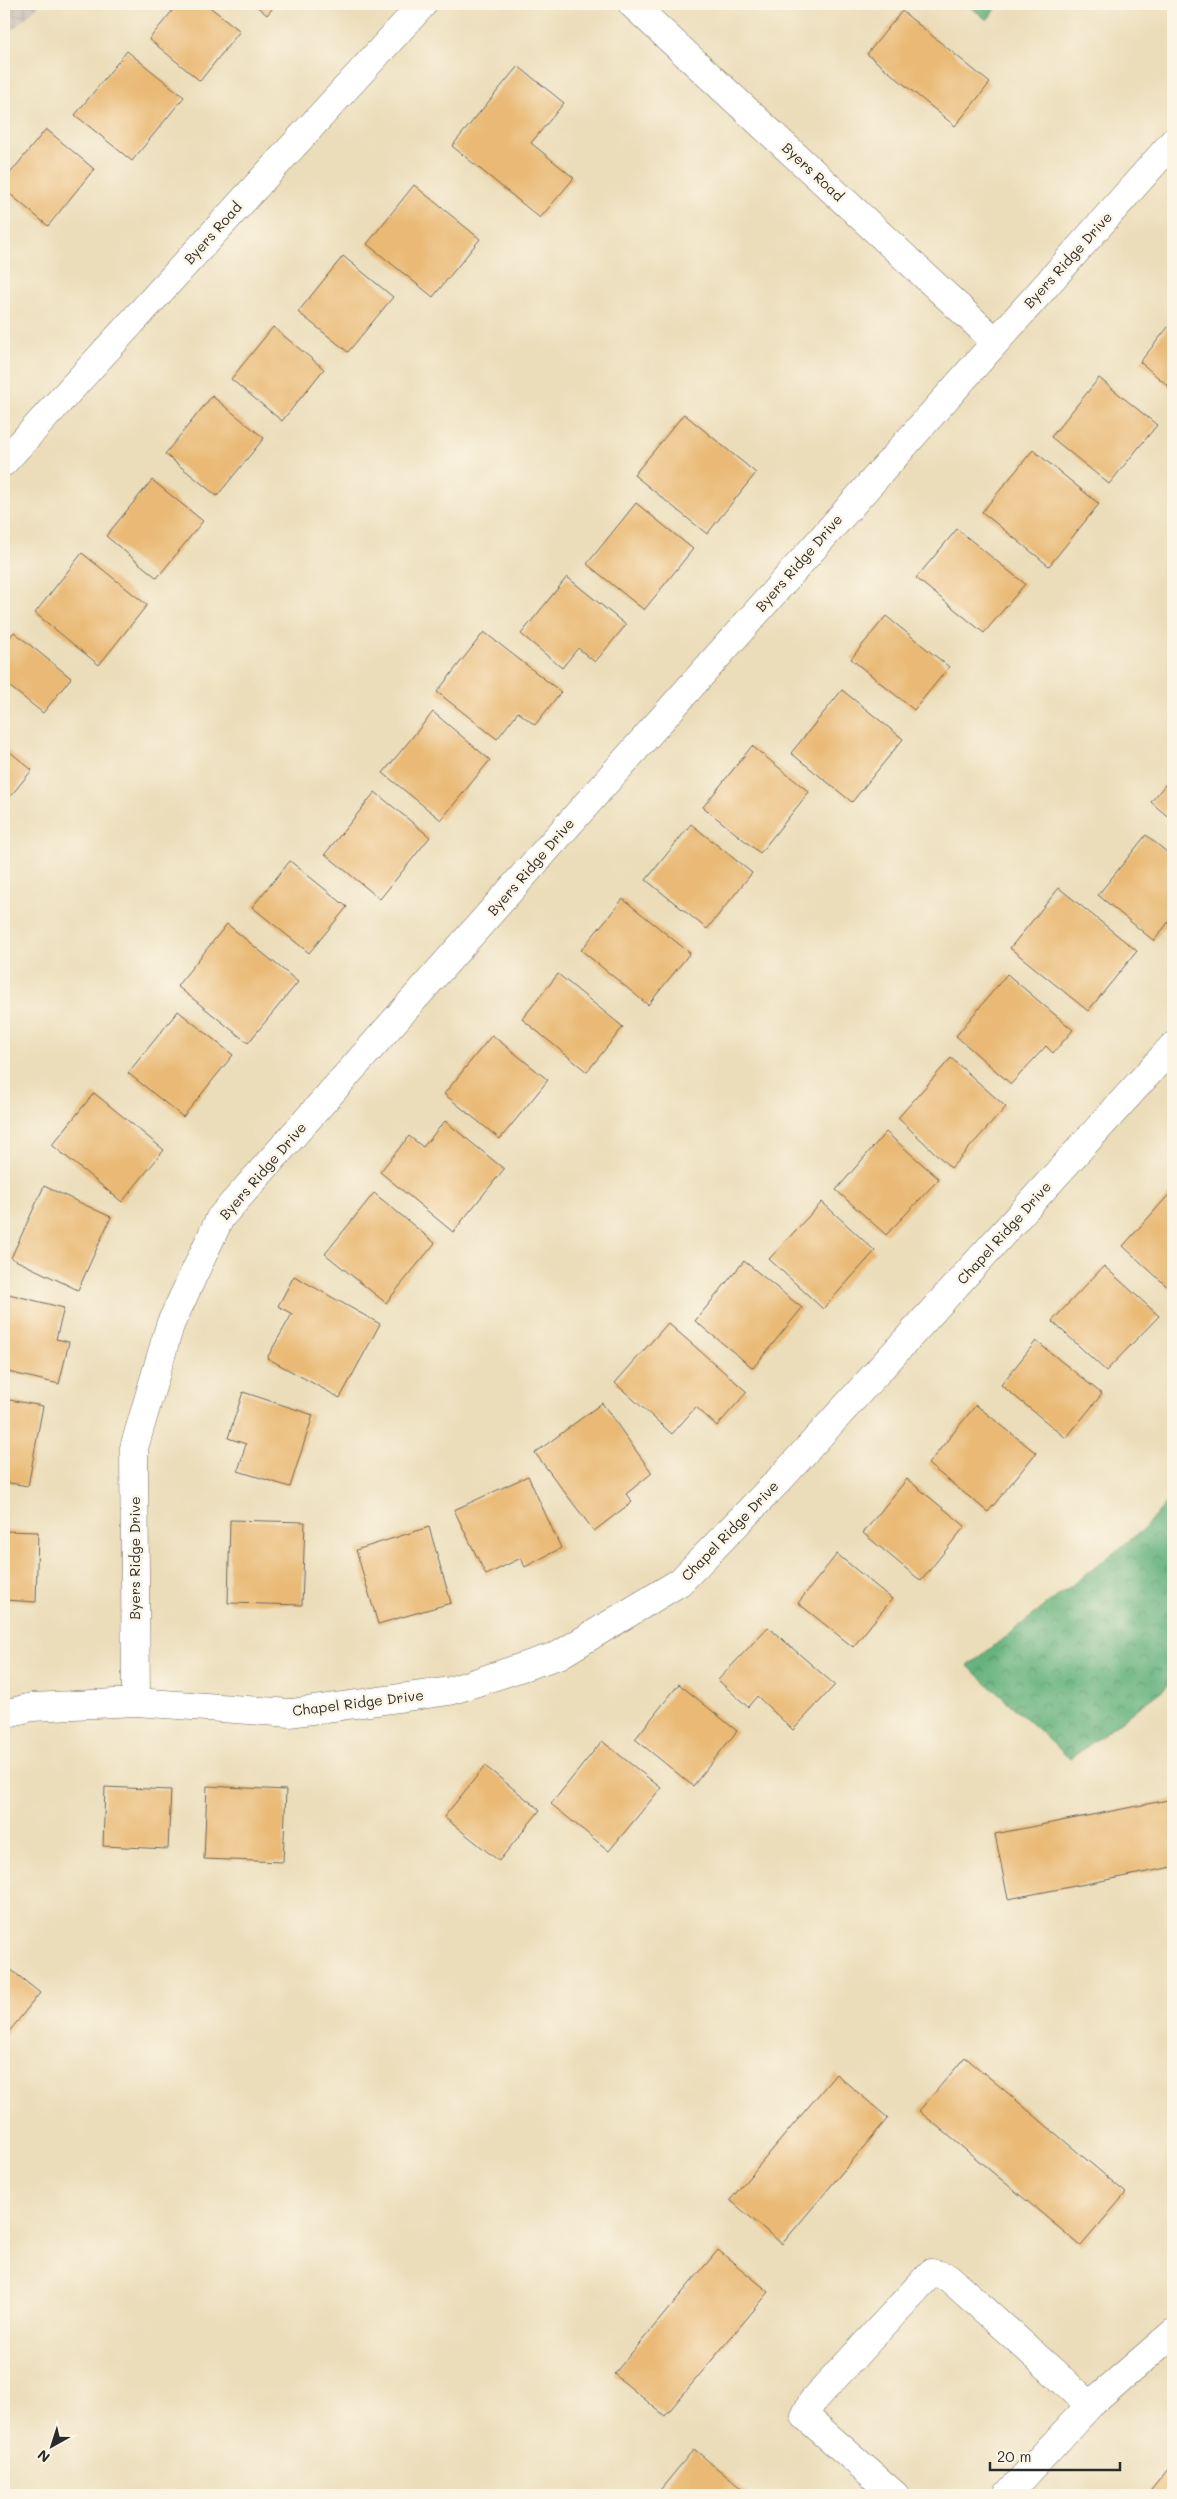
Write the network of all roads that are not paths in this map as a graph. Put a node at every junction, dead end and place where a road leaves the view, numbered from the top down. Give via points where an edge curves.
1 (423, 4) edge
2 (632, 4) edge
3 (1173, 142) edge
4 (995, 341) junction
5 (4, 462) edge
6 (1173, 1046) edge
7 (136, 1702) junction
8 (4, 1714) edge
9 (1173, 2333) edge
10 (1090, 2405) junction
11 (895, 2495) edge
12 (1007, 2495) edge

1 - 5 street, Byers Road
2 - 4 street, Byers Road
3 - 4 street, Byers Ridge Drive
4 - 7 street, Byers Ridge Drive via 220,1218 170,1324 134,1448
6 - 7 street, Chapel Ridge Drive via 782,1477 680,1582 559,1655 450,1691 291,1713
7 - 8 street, Chapel Ridge Drive via 32,1707
9 - 10 street
10 - 11 street via 948,2277 931,2273 812,2402 805,2416
10 - 12 street

